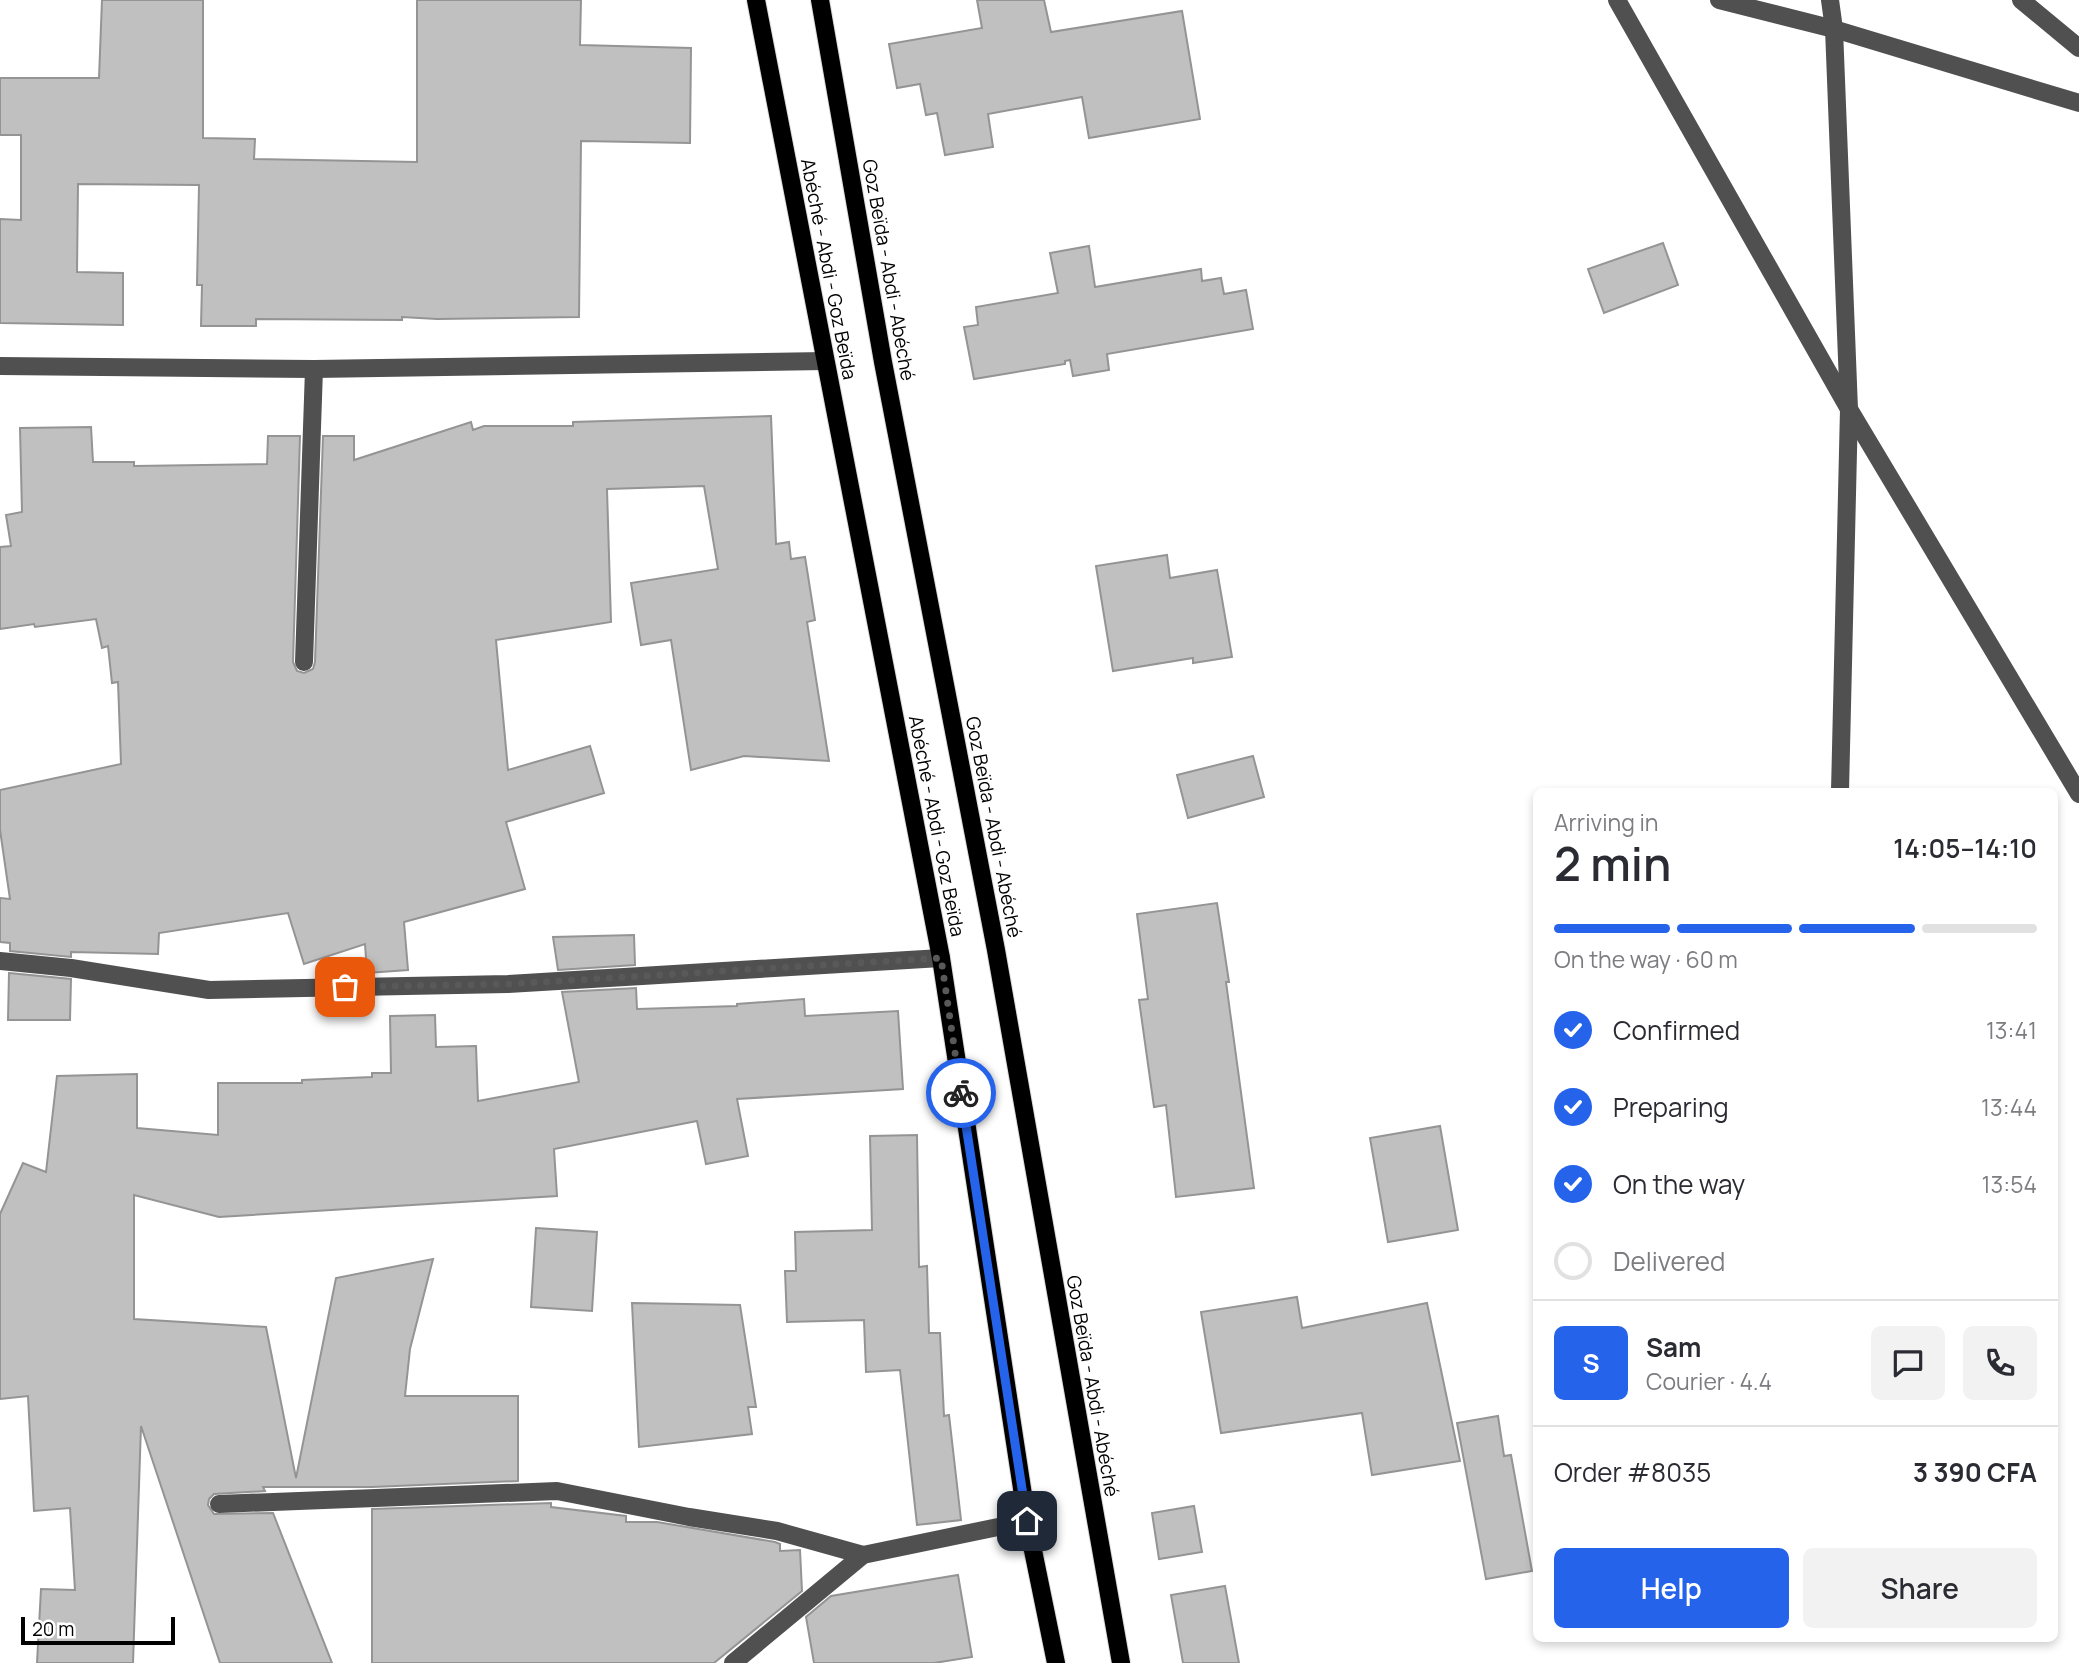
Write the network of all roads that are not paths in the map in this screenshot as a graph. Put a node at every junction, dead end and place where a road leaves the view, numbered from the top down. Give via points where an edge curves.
1 (756, 0) edge
2 (820, 0) edge
3 (1617, 0) edge
4 (1719, 0) edge
5 (1830, 0) edge
6 (2021, 0) edge
7 (1834, 29) junction
8 (2079, 48) edge
9 (2079, 103) edge
10 (825, 361) junction
11 (0, 366) edge
12 (314, 369) junction
13 (1849, 409) junction
14 (304, 662) dead end
15 (1840, 788) edge
16 (2079, 794) edge
17 (941, 958) junction
18 (0, 961) edge
19 (219, 1504) dead end
20 (1027, 1521) junction
21 (863, 1555) junction
22 (733, 1663) edge
23 (1056, 1663) edge
24 (1121, 1663) edge

1 - 10 main road, Abéché - Abdi - Goz Beïda
2 - 24 main road, Goz Beïda - Abdi - Abéché via 883,362 996,950
3 - 13 street
4 - 7 street
5 - 7 street
6 - 8 street
7 - 9 street
7 - 13 street
10 - 12 street
10 - 17 main road, Abéché - Abdi - Goz Beïda
11 - 12 street
12 - 14 street
13 - 15 street
13 - 16 street
17 - 18 street via 508,984 209,990
17 - 20 main road, Abéché - Abdi - Goz Beïda
19 - 21 street via 557,1491 777,1531
20 - 21 street
20 - 23 main road, Abéché - Abdi - Goz Beïda
21 - 22 street

